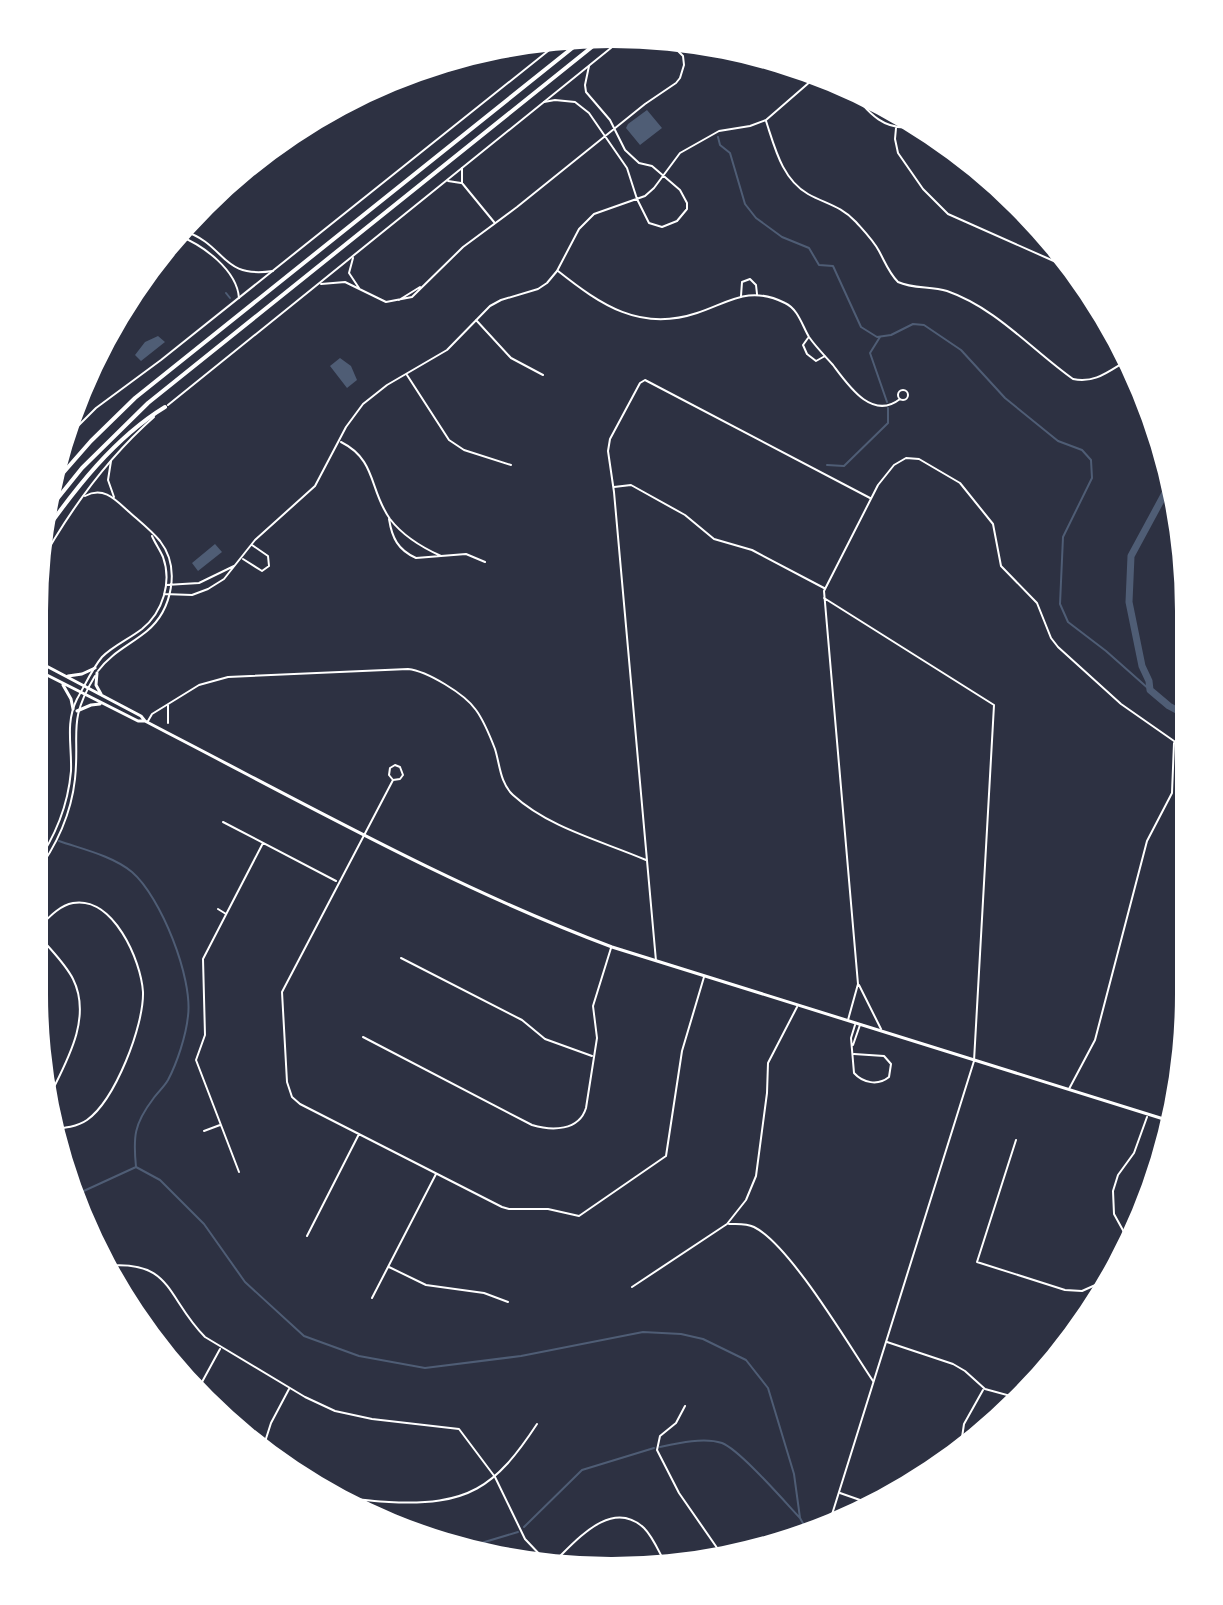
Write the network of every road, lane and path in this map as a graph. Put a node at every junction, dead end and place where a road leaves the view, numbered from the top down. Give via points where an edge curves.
1 (611, 48) edge
2 (570, 49) edge
3 (590, 49) edge
4 (547, 52) edge
5 (679, 52) edge
6 (589, 66) junction
7 (808, 84) edge
8 (543, 102) junction
9 (867, 109) edge
10 (766, 120) junction
11 (900, 127) edge
12 (614, 128) junction
13 (896, 128) junction
14 (603, 136) junction
15 (636, 165) junction
16 (462, 167) junction
17 (629, 171) junction
18 (662, 176) junction
19 (445, 181) junction
20 (462, 183) junction
21 (637, 199) junction
22 (495, 223) junction
23 (193, 235) edge
24 (188, 240) edge
25 (355, 253) junction
26 (1053, 260) edge
27 (274, 270) junction
28 (557, 271) junction
29 (315, 285) junction
30 (359, 289) junction
31 (757, 295) junction
32 (741, 296) junction
33 (239, 298) junction
34 (475, 319) junction
35 (809, 337) junction
36 (825, 356) junction
37 (1119, 365) edge
38 (407, 374) junction
39 (543, 375) dead end
40 (900, 399) dead end
41 (165, 407) junction
42 (80, 424) edge
43 (339, 441) junction
44 (113, 458) junction
45 (511, 465) dead end
46 (66, 470) edge
47 (614, 487) junction
48 (61, 495) edge
49 (80, 498) junction
50 (114, 498) junction
51 (871, 498) junction
52 (389, 517) junction
53 (56, 518) edge
54 (151, 533) junction
55 (52, 544) edge
56 (252, 544) junction
57 (441, 556) junction
58 (242, 558) junction
59 (485, 562) dead end
60 (235, 565) junction
61 (199, 583) junction
62 (166, 585) junction
63 (172, 585) junction
64 (825, 588) junction
65 (202, 592) junction
66 (164, 594) junction
67 (169, 595) junction
68 (823, 597) junction
69 (120, 644) junction
70 (122, 648) junction
71 (48, 667) edge
72 (96, 671) junction
73 (48, 676) edge
74 (65, 676) junction
75 (61, 682) junction
76 (86, 688) junction
77 (83, 694) junction
78 (104, 698) junction
79 (102, 704) junction
80 (168, 704) junction
81 (75, 710) junction
82 (146, 722) junction
83 (168, 723) dead end
84 (75, 737) junction
85 (69, 738) junction
86 (1174, 742) joint
87 (393, 780) dead end
88 (68, 787) junction
89 (73, 788) junction
90 (223, 822) dead end
91 (364, 834) junction
92 (48, 843) edge
93 (263, 843) junction
94 (48, 857) edge
95 (647, 861) junction
96 (337, 882) junction
97 (218, 909) dead end
98 (226, 914) junction
99 (48, 919) edge
100 (612, 947) junction
101 (48, 948) edge
102 (401, 958) dead end
103 (656, 961) junction
104 (705, 976) junction
105 (858, 984) junction
106 (797, 1006) junction
107 (847, 1021) junction
108 (858, 1024) junction
109 (882, 1032) junction
110 (363, 1037) dead end
111 (854, 1054) junction
112 (594, 1057) junction
113 (974, 1061) junction
114 (56, 1083) edge
115 (1069, 1090) junction
116 (1147, 1114) junction
117 (1161, 1118) edge
118 (221, 1125) junction
119 (64, 1126) edge
120 (204, 1131) dead end
121 (360, 1133) junction
122 (1016, 1140) dead end
123 (239, 1172) dead end
124 (436, 1173) junction
125 (727, 1224) junction
126 (1123, 1230) edge
127 (307, 1236) dead end
128 (118, 1266) edge
129 (388, 1266) junction
130 (632, 1287) dead end
131 (1092, 1288) edge
132 (372, 1298) dead end
133 (508, 1302) dead end
134 (886, 1342) junction
135 (221, 1348) junction
136 (203, 1381) edge
137 (874, 1382) junction
138 (290, 1388) junction
139 (984, 1388) junction
140 (1007, 1395) edge
141 (685, 1406) dead end
142 (537, 1424) dead end
143 (962, 1435) edge
144 (266, 1439) edge
145 (495, 1477) junction
146 (839, 1493) junction
147 (364, 1500) edge
148 (859, 1500) edge
149 (833, 1511) edge
150 (716, 1547) edge
151 (538, 1552) edge
152 (562, 1555) edge
153 (661, 1555) edge

1 - 6 street
2 - 46 highway via 135,398
3 - 48 highway via 148,403
4 - 27 street
5 - 12 street via 684,71 680,78
6 - 8 street
6 - 12 street via 586,92
7 - 10 street
8 - 14 street via 575,102
8 - 16 street
9 - 13 street
10 - 18 street via 712,134 680,153
10 - 37 street via 788,176 808,194 849,215 873,241 898,282 963,298 1073,379 1096,379
11 - 13 street
12 - 14 street
12 - 15 street
13 - 26 street via 898,153 948,214
14 - 17 street
14 - 22 street
15 - 17 street
15 - 18 street via 652,166
16 - 19 street
16 - 20 street
17 - 21 street
18 - 21 street
18 - 21 street via 687,203 677,221 656,227
19 - 20 street
19 - 25 street
20 - 22 street
21 - 28 street via 604,208 585,222
22 - 30 street via 412,297 386,302
23 - 27 street via 236,269
24 - 33 street via 215,258 236,284
25 - 29 street
25 - 30 street via 349,273
27 - 33 street
28 - 32 street via 602,304 646,318 697,313
28 - 34 street via 538,289 501,300
29 - 30 street via 334,281
29 - 41 street
31 - 32 street
31 - 32 street via 750,279 742,282
31 - 35 street via 790,305
33 - 42 street
34 - 38 street via 447,350
34 - 39 street via 511,358
35 - 36 street
35 - 36 street via 803,345 807,354 816,361
36 - 40 street via 866,401 884,405
38 - 43 street via 363,404
38 - 45 street via 449,440
41 - 44 street
41 - 53 highway via 100,463
43 - 52 street via 366,462
43 - 56 street via 315,486
44 - 49 street
44 - 50 street via 108,480
47 - 51 street via 610,439 642,380 648,380
47 - 64 street via 631,485 685,515 714,539 752,550
47 - 95 street
49 - 50 street via 96,492
49 - 55 street
50 - 54 street
51 - 64 street
51 - 86 street via 888,471 906,458 926,462 960,483 993,524 1001,566 1037,603 1058,647 1121,704
52 - 57 street via 408,538
52 - 57 street via 391,534 405,553 426,559
54 - 62 street via 164,560
54 - 63 street via 165,551
56 - 58 street
56 - 58 street via 268,556 269,566 262,571
57 - 59 street via 466,554
58 - 60 street
60 - 61 street
60 - 65 street
61 - 63 street
61 - 65 street
62 - 63 street
62 - 66 street
63 - 67 street
64 - 68 street
65 - 67 street
66 - 67 street
66 - 69 street via 149,623
67 - 70 street via 156,622
68 - 105 street
68 - 113 street via 994,705
69 - 70 street
69 - 72 street via 103,657
70 - 72 street
71 - 74 main road
72 - 74 main road
72 - 76 street
72 - 78 main road
73 - 75 main road
74 - 76 main road
75 - 77 main road
75 - 81 main road
76 - 77 street
76 - 78 main road
77 - 79 main road
77 - 81 street
78 - 82 main road
79 - 81 main road
79 - 82 main road
80 - 82 street
80 - 83 street
80 - 95 street via 199,685 228,677 420,670 473,706 514,795 563,827
81 - 84 street
81 - 85 street
82 - 91 main road
84 - 85 street
84 - 89 street
85 - 88 street
86 - 115 street via 1172,793 1147,841 1095,1040
87 - 91 street
88 - 89 street
88 - 92 street
89 - 94 street via 65,823
90 - 93 street
91 - 96 street
91 - 100 main road via 492,898
93 - 96 street
93 - 98 street
95 - 103 street
96 - 121 street via 282,992 287,1082 300,1104
97 - 98 street
98 - 118 street via 203,959 205,1035 196,1060
99 - 119 street via 71,903 103,909 138,965 142,982 136,1032 107,1101 85,1122
100 - 103 main road
100 - 112 street via 593,1006
101 - 114 street via 74,980 80,1006 70,1054
102 - 112 street via 522,1020 545,1039
103 - 104 main road
104 - 106 main road
104 - 124 street via 682,1051 666,1156 579,1216 509,1209
105 - 107 street
105 - 109 street
106 - 107 main road
106 - 125 street via 768,1063 753,1184
107 - 108 main road
108 - 109 main road
108 - 111 street via 851,1038
109 - 113 main road
110 - 112 street via 532,1125 550,1129 583,1117
111 - 111 street via 853,1070 859,1078 878,1083 890,1075 891,1064 884,1056
113 - 115 main road
113 - 134 street
115 - 116 main road
116 - 117 main road
116 - 126 street via 1113,1191 1114,1214
118 - 120 street
118 - 123 street
121 - 124 street
121 - 127 street
122 - 131 street via 977,1262 1074,1291
124 - 129 street
125 - 130 street
125 - 137 street via 755,1227 786,1254
128 - 135 street via 157,1274 193,1325
129 - 132 street
129 - 133 street via 426,1285
134 - 137 street
134 - 139 street via 953,1364
135 - 136 street
135 - 138 street
137 - 146 street
138 - 144 street
138 - 145 street via 354,1416 459,1429
139 - 140 street
139 - 143 street
141 - 150 street via 660,1436 657,1450 679,1494
142 - 145 street
145 - 147 street via 460,1496
145 - 151 street via 523,1535
146 - 148 street
146 - 149 street
152 - 153 street via 599,1522 621,1518 648,1532

